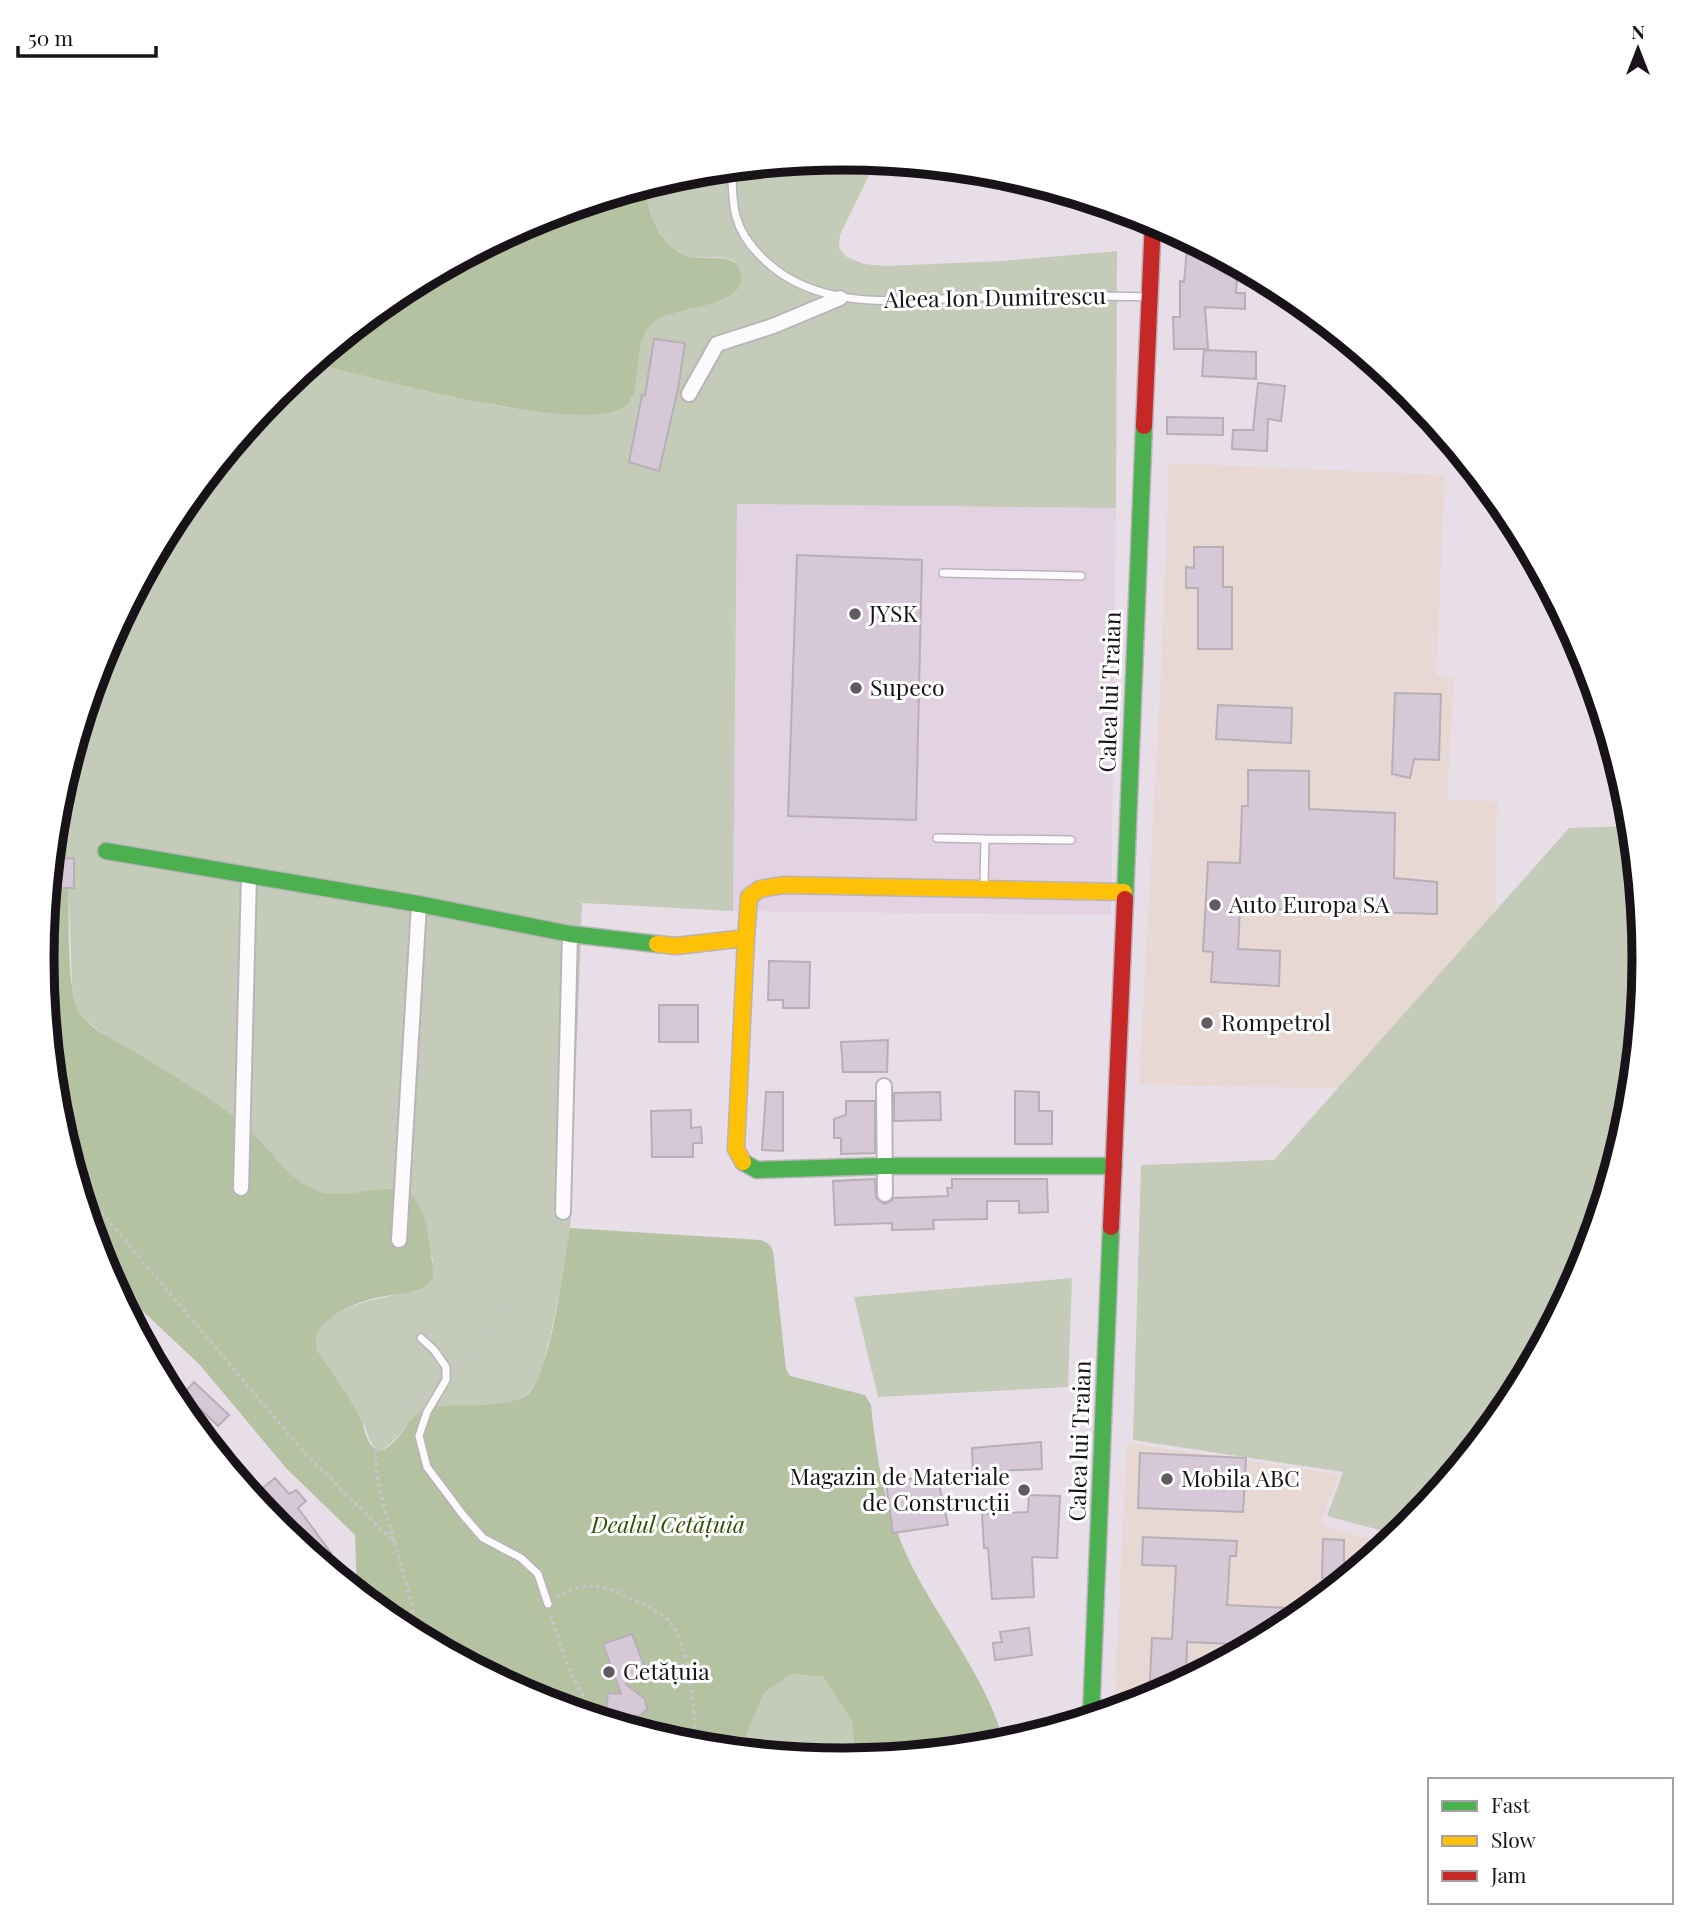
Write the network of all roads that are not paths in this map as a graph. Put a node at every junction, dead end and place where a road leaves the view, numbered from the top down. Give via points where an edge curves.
1 (733, 178) edge
2 (1152, 233) edge
3 (1150, 297) junction
4 (840, 298) junction
5 (689, 394) dead end
6 (943, 573) dead end
7 (1081, 576) dead end
8 (937, 838) dead end
9 (985, 839) junction
10 (1071, 840) dead end
11 (106, 851) dead end
12 (249, 875) junction
13 (983, 890) junction
14 (1124, 892) junction
15 (419, 904) junction
16 (570, 934) junction
17 (746, 939) junction
18 (884, 1086) dead end
19 (885, 1166) junction
20 (1114, 1166) junction
21 (241, 1188) dead end
22 (885, 1194) dead end
23 (563, 1212) dead end
24 (399, 1240) dead end
25 (421, 1338) dead end
26 (548, 1604) road end
27 (1091, 1708) edge

1 - 4 lane, Aleea Ion Dumitrescu via 737,218 746,240 783,276
2 - 3 street, Calea lui Traian
3 - 4 lane, Aleea Ion Dumitrescu
3 - 14 street, Calea lui Traian
4 - 5 street, Aleea Ion Dumitrescu via 717,344
6 - 7 lane
8 - 9 lane
9 - 10 lane
9 - 13 lane
11 - 12 street
12 - 15 street
12 - 21 street
13 - 14 street
13 - 17 street via 765,887 755,890 746,904
14 - 20 street, Calea lui Traian
15 - 16 street
15 - 24 street
16 - 17 street via 676,946
16 - 23 street
17 - 19 street via 736,1149 740,1159 757,1170
18 - 19 street
19 - 20 street
19 - 22 street
20 - 27 street, Calea lui Traian
25 - 26 lane via 446,1367 446,1380 419,1436 427,1467 483,1538 521,1558 538,1574

